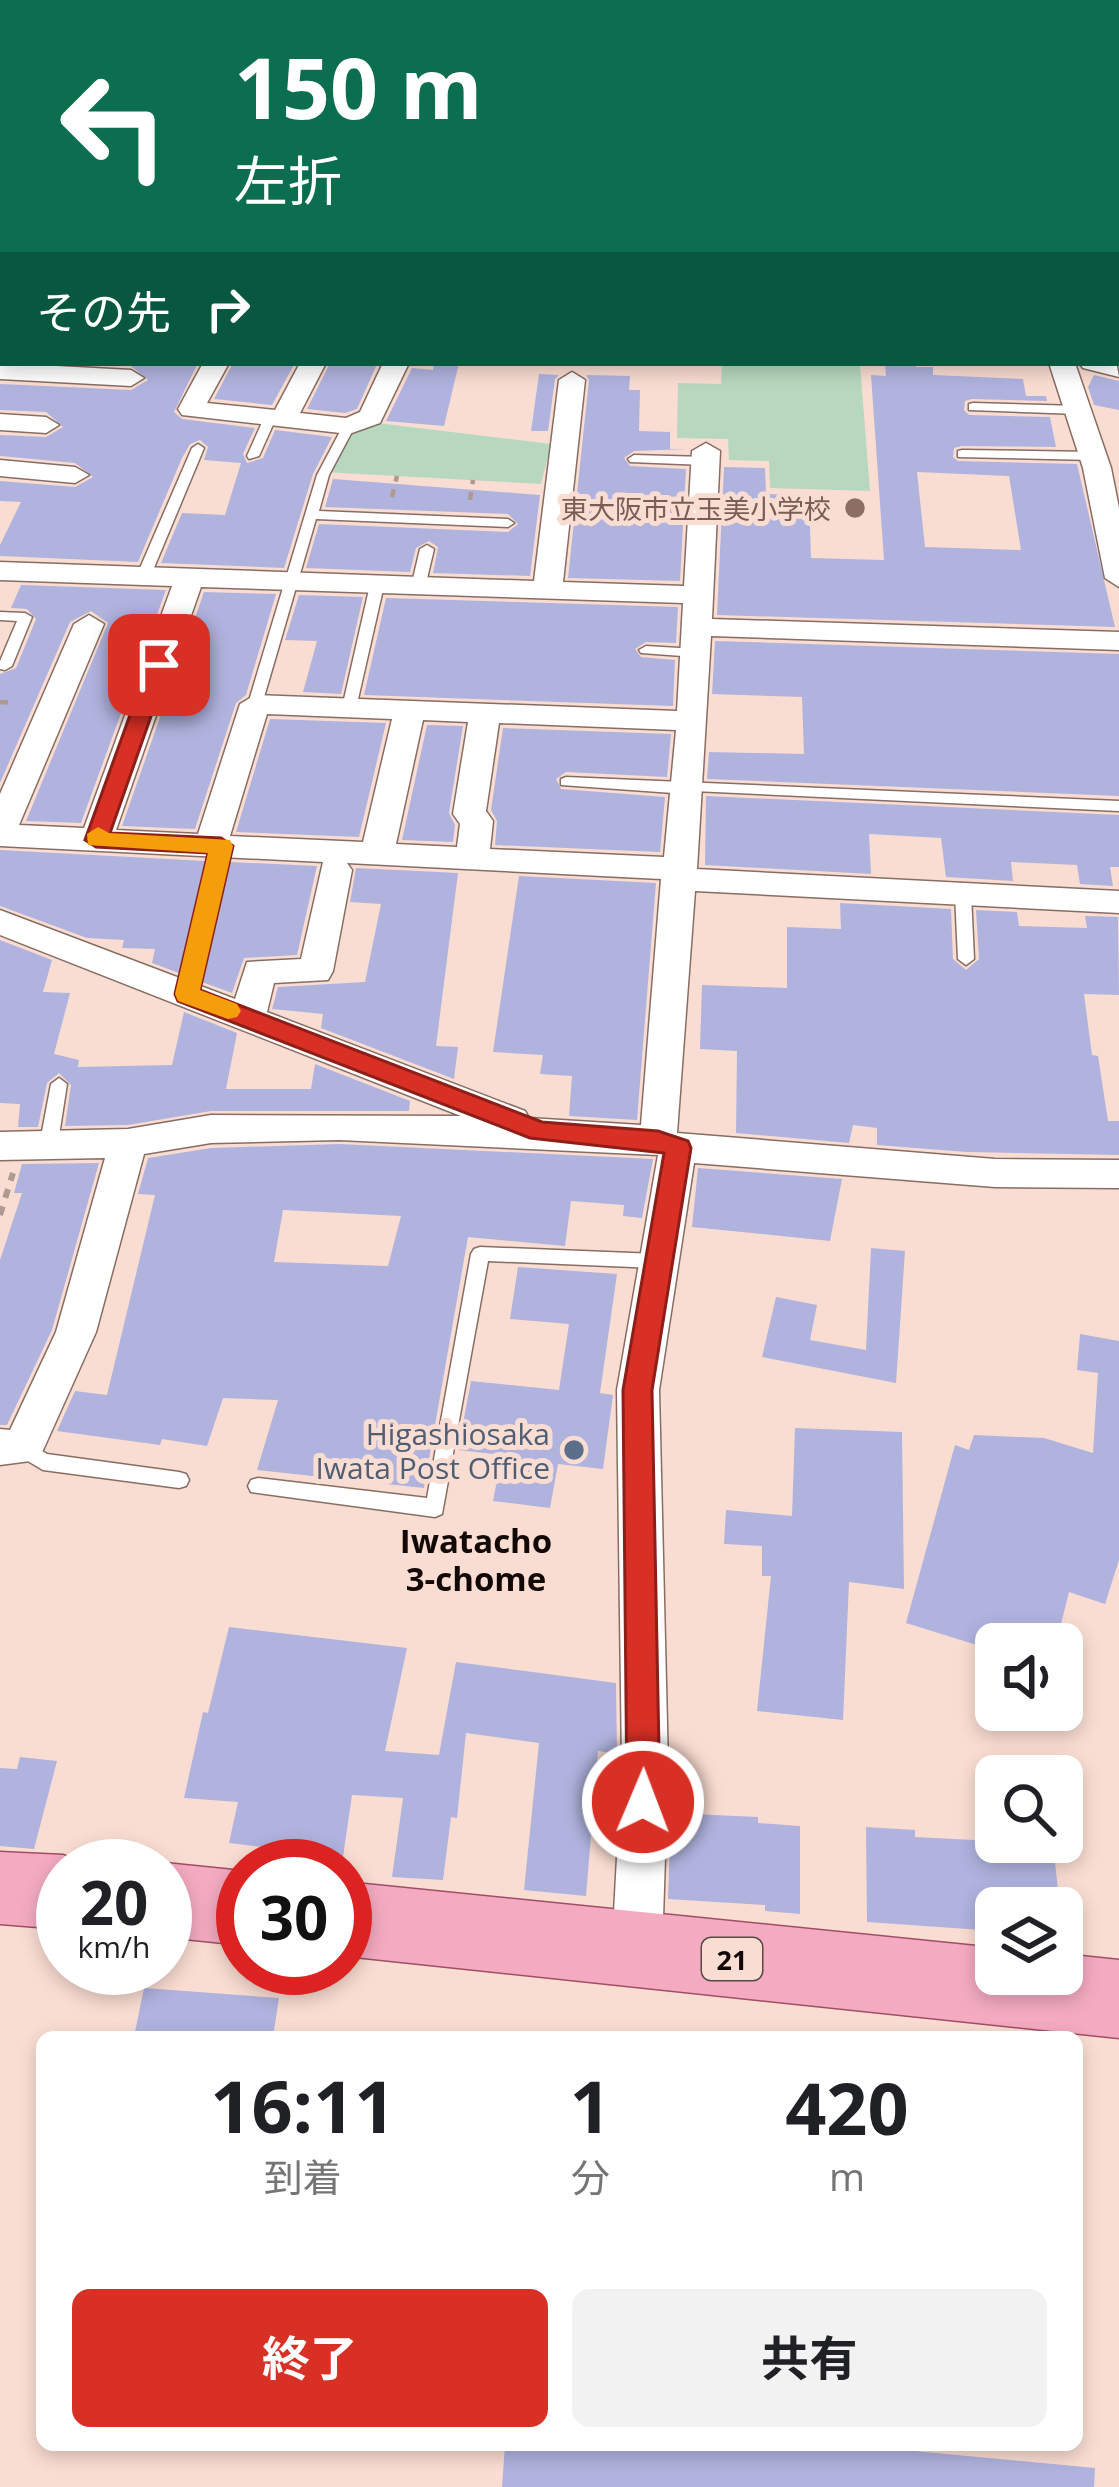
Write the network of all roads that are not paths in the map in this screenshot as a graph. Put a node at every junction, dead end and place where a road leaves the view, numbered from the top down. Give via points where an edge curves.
1 (214, 366) edge
2 (311, 366) edge
3 (396, 366) edge
4 (1063, 366) edge
5 (33, 368) edge
6 (0, 371) edge
7 (131, 378) dead end
8 (572, 380) dead end
9 (973, 407) dead end
10 (1079, 410) junction
11 (276, 419) junction
12 (0, 422) edge
13 (46, 424) dead end
14 (349, 427) junction
15 (198, 448) dead end
16 (962, 454) dead end
17 (253, 456) dead end
18 (706, 456) joint
19 (1093, 456) junction
20 (634, 459) dead end
21 (0, 468) edge
22 (75, 476) dead end
23 (1113, 514) edge
24 (311, 515) junction
25 (508, 523) dead end
26 (427, 549) dead end
27 (144, 575) junction
28 (2, 576) edge
29 (190, 577) junction
30 (1119, 578) edge
31 (291, 581) junction
32 (377, 585) junction
33 (418, 587) junction
34 (547, 593) junction
35 (0, 616) edge
36 (89, 624) dead end
37 (697, 625) junction
38 (1119, 641) edge
39 (646, 650) dead end
40 (5, 666) dead end
41 (255, 704) junction
42 (349, 708) junction
43 (410, 710) junction
44 (485, 713) junction
45 (692, 722) junction
46 (566, 782) dead end
47 (687, 787) junction
48 (1119, 806) edge
49 (0, 833) edge
50 (96, 840) junction
51 (216, 845) junction
52 (377, 854) junction
53 (472, 859) junction
54 (334, 871) dead end
55 (679, 874) junction
56 (963, 894) junction
57 (1119, 902) edge
58 (0, 922) edge
59 (966, 959) dead end
60 (187, 994) junction
61 (248, 1018) junction
62 (59, 1084) dead end
63 (540, 1132) junction
64 (49, 1142) junction
65 (128, 1143) junction
66 (668, 1144) junction
67 (0, 1146) edge
68 (1119, 1174) edge
69 (656, 1261) junction
70 (12, 1448) edge
71 (178, 1480) dead end
72 (258, 1486) dead end
73 (0, 1888) edge
74 (36, 1890) edge
75 (372, 1921) edge
76 (637, 1949) junction
77 (1119, 2000) edge

1 - 11 street via 191,409
2 - 11 street
3 - 14 street via 370,417
4 - 10 street
5 - 6 street
5 - 7 street
8 - 34 street
9 - 10 lane
10 - 19 street
11 - 14 street
11 - 17 lane
12 - 13 street
14 - 24 lane
15 - 27 lane
16 - 19 lane
18 - 20 lane
18 - 37 street
19 - 23 street
21 - 22 street
23 - 30 street
24 - 25 lane
24 - 31 lane
26 - 33 lane
27 - 28 street
27 - 29 street
29 - 31 street
29 - 50 street
31 - 32 street
31 - 41 lane
32 - 33 street
32 - 42 lane
33 - 34 street
34 - 37 street
35 - 40 lane via 25,617
36 - 49 street
37 - 38 street
37 - 39 lane
37 - 45 street
41 - 42 street
41 - 51 street
42 - 43 street
43 - 44 street
43 - 52 street
44 - 45 street
44 - 53 street via 469,814 477,821
45 - 47 street
46 - 47 lane
47 - 48 lane
47 - 55 street
49 - 50 street
50 - 51 street
51 - 52 street
51 - 60 lane
52 - 53 street
53 - 55 street
54 - 61 street via 316,971 259,971
55 - 56 street
55 - 66 street
56 - 57 street
56 - 59 lane
58 - 60 street
60 - 61 street
61 - 63 street
62 - 64 lane
63 - 65 street via 211,1129
63 - 66 street
64 - 65 street
64 - 67 street
65 - 70 street via 76,1332
66 - 68 street via 995,1173
66 - 69 street
69 - 72 lane via 480,1254 435,1508
69 - 76 street via 637,1432 645,1766
70 - 71 lane via 43,1462
73 - 74 main road
75 - 76 main road, 21
76 - 77 main road, 21

